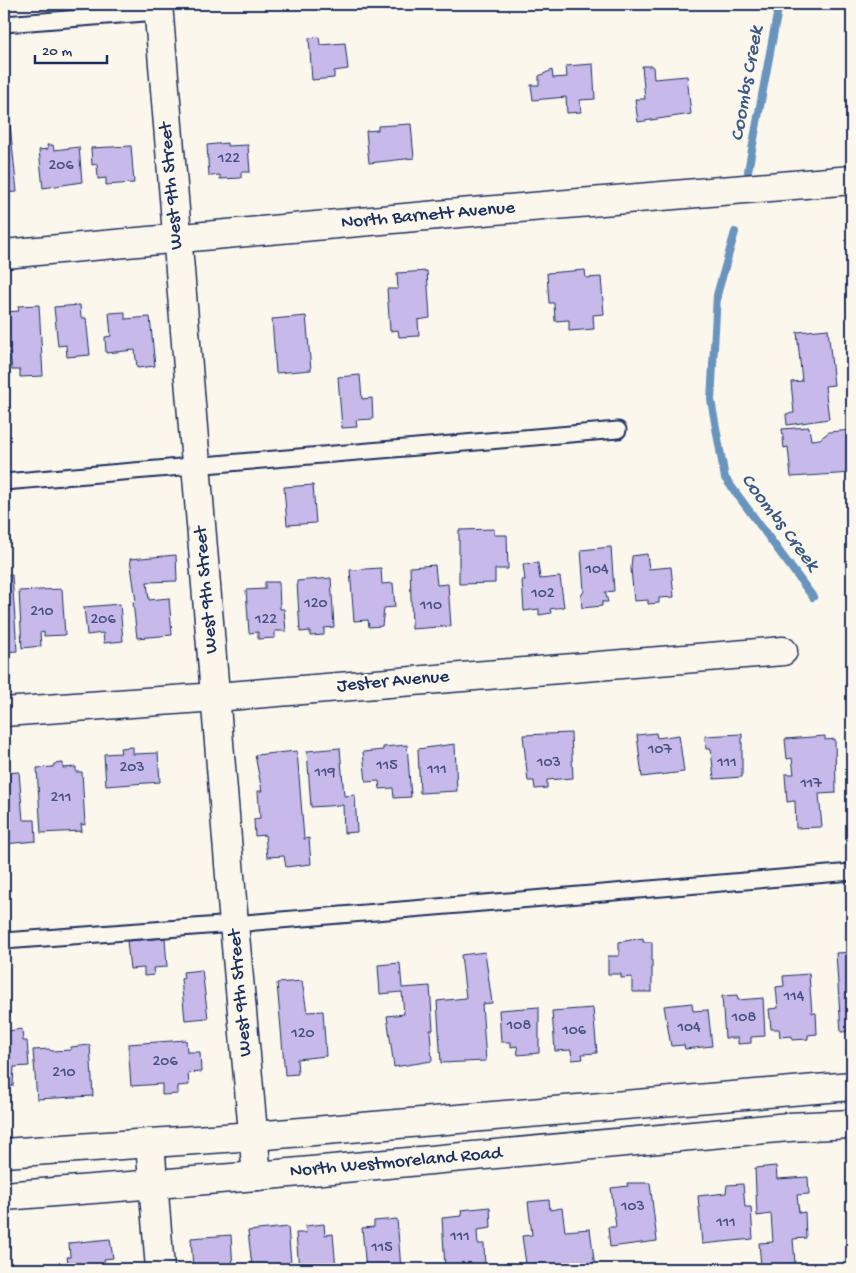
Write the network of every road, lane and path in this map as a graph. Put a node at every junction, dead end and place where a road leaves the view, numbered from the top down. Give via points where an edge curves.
1 (158, 8) edge
2 (4, 24) edge
3 (852, 180) edge
4 (176, 239) junction
5 (4, 254) edge
6 (618, 430) dead end
7 (196, 466) junction
8 (4, 482) edge
9 (782, 651) dead end
10 (216, 697) junction
11 (4, 712) edge
12 (852, 872) edge
13 (234, 924) junction
14 (4, 942) edge
15 (852, 1086) edge
16 (852, 1124) edge
17 (254, 1136) junction
18 (150, 1143) junction
19 (4, 1153) edge
20 (257, 1176) junction
21 (153, 1183) junction
22 (4, 1196) edge
23 (160, 1269) edge

1 - 2 lane
1 - 4 street, West 9th Street
3 - 4 street, North Barnett Avenue
4 - 5 street, North Barnett Avenue
4 - 7 street, West 9th Street
6 - 7 lane
7 - 8 lane
7 - 10 street, West 9th Street
9 - 10 street, Jester Avenue
10 - 11 street, Jester Avenue
10 - 13 street, West 9th Street
12 - 13 lane
13 - 14 lane
13 - 17 street, West 9th Street
15 - 17 street, North Westmoreland Road
16 - 20 street, North Westmoreland Road
17 - 18 street, North Westmoreland Road
17 - 20 street, West 9th Street
18 - 19 street, North Westmoreland Road
18 - 21 street
20 - 21 street, North Westmoreland Road
21 - 22 street, North Westmoreland Road
21 - 23 street

